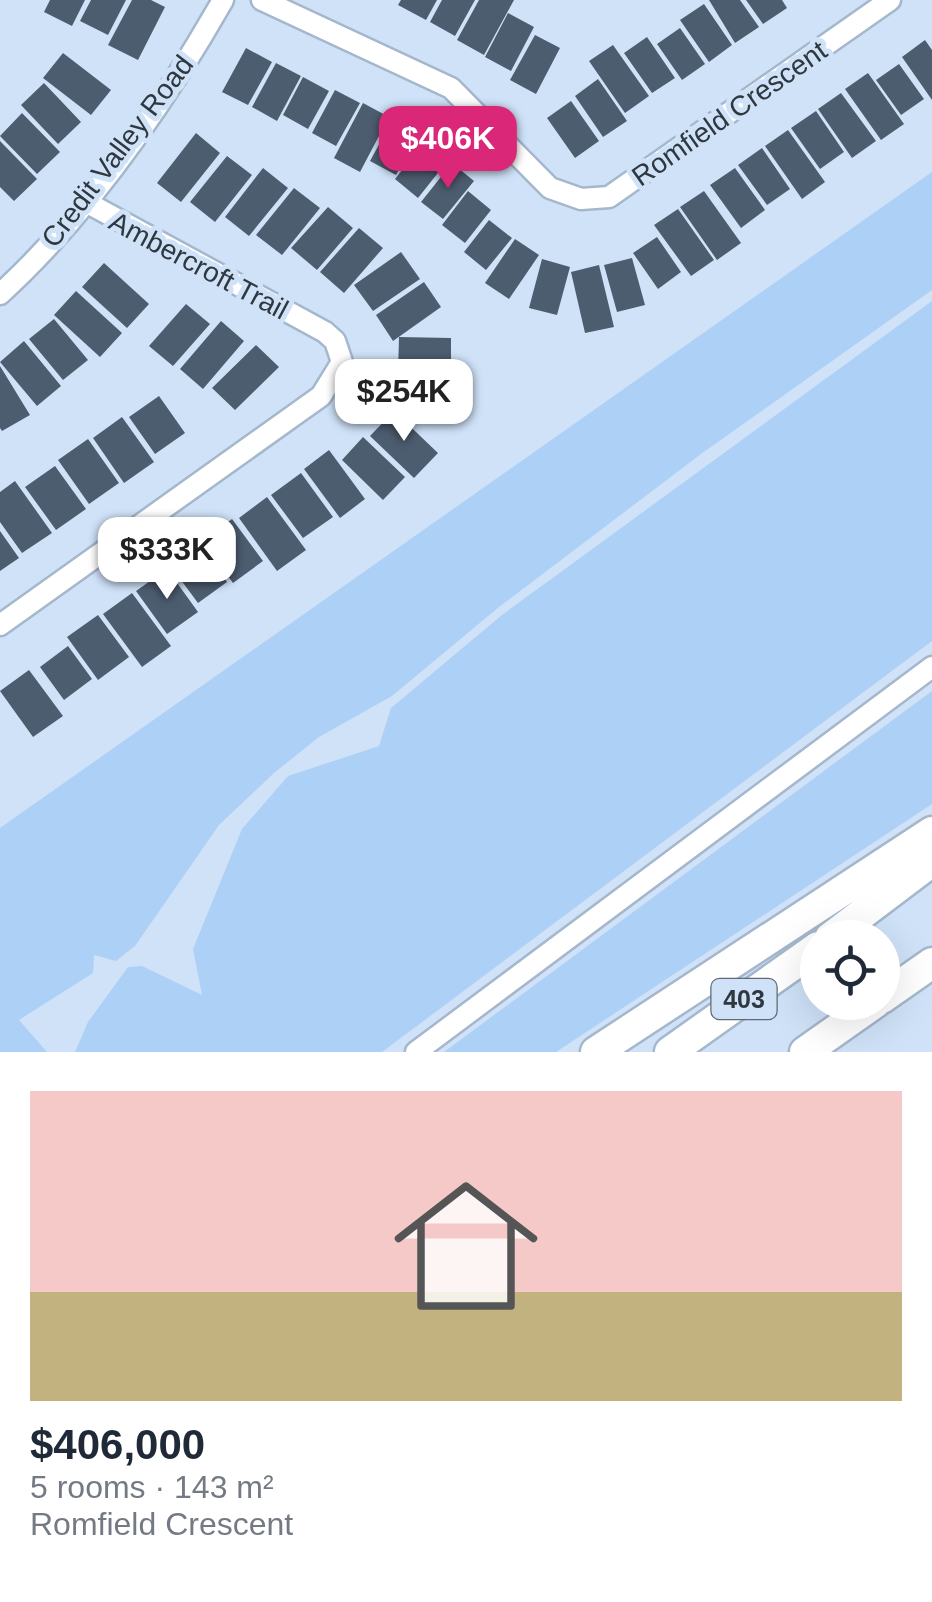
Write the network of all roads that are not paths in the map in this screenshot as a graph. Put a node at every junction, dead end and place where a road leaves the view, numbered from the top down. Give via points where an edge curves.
1 (223, 0) edge
2 (262, 0) edge
3 (890, 0) edge
4 (84, 201) junction
5 (0, 294) edge
6 (0, 625) edge
7 (932, 668) edge
8 (932, 832) edge
9 (932, 861) edge
10 (854, 920) edge
11 (800, 959) edge
12 (932, 963) edge
13 (900, 985) edge
14 (851, 1020) edge
15 (807, 1051) edge
16 (416, 1052) edge
17 (596, 1052) edge
18 (670, 1052) edge

1 - 4 street, Credit Valley Road via 165,97
2 - 3 street, Romfield Crescent via 452,88 550,188 581,198 609,197
4 - 5 street, Credit Valley Road
4 - 6 street, Ambercroft Trail via 325,332 342,362 321,396
7 - 16 street
8 - 17 highway
9 - 10 highway
11 - 18 highway, 403
12 - 13 highway
14 - 15 highway

